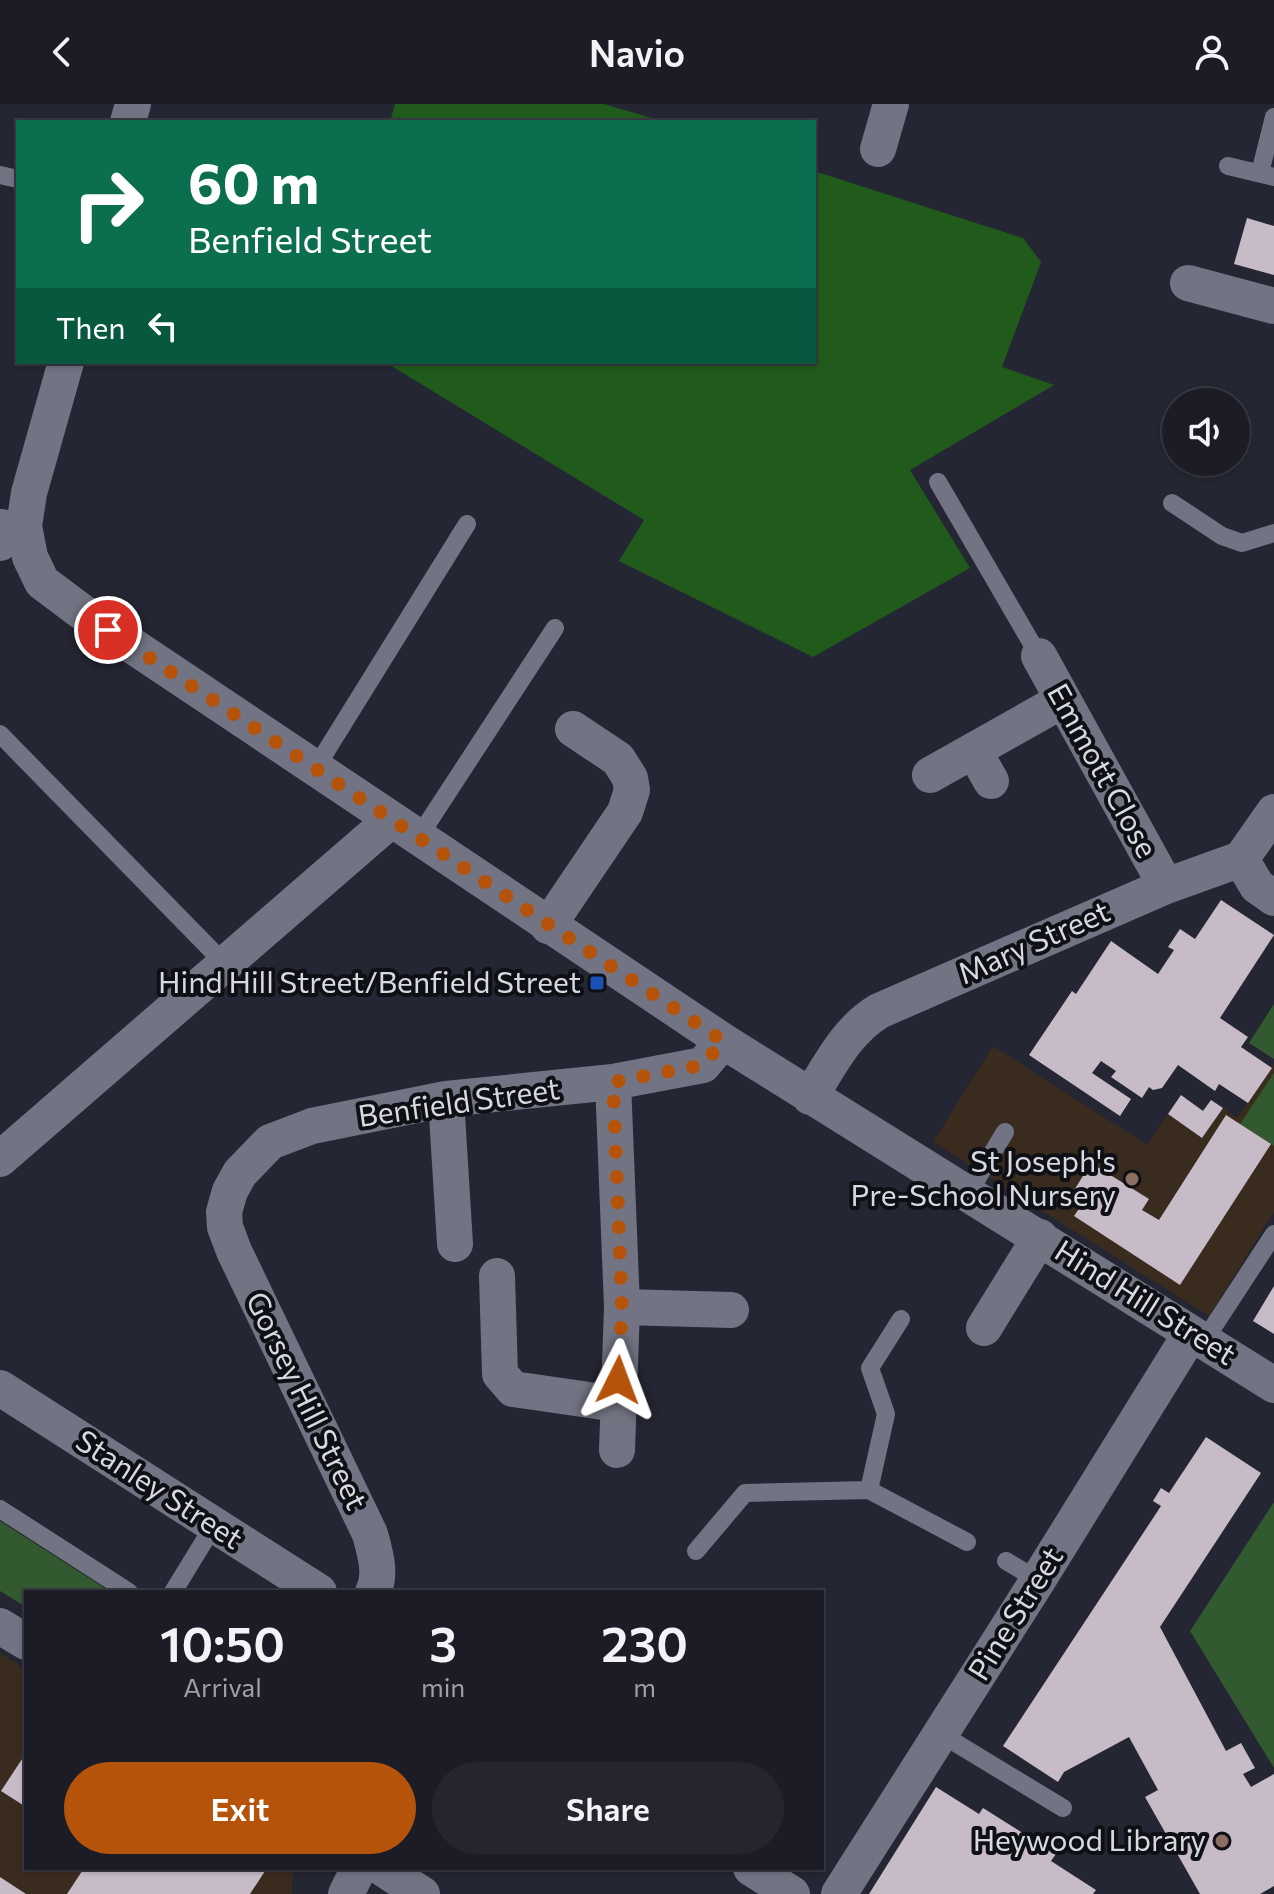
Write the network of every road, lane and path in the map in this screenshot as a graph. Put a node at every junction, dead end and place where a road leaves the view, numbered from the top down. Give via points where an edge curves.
1 (891, 104) edge
2 (1274, 117) edge
3 (878, 149) dead end
4 (1228, 166) dead end
5 (1267, 175) edge
6 (1188, 283) dead end
7 (1274, 306) edge
8 (65, 364) edge
9 (938, 482) dead end
10 (1172, 503) dead end
11 (467, 524) dead end
12 (6, 531) edge
13 (1274, 533) edge
14 (555, 628) dead end
15 (1039, 656) joint
16 (1063, 700) junction
17 (573, 729) dead end
18 (0, 734) edge
19 (315, 769) junction
20 (930, 775) dead end
21 (1274, 812) edge
22 (404, 829) junction
23 (1241, 859) junction
24 (1166, 886) junction
25 (1274, 898) edge
26 (548, 926) junction
27 (225, 964) junction
28 (723, 1041) junction
29 (613, 1082) junction
30 (810, 1097) junction
31 (446, 1099) junction
32 (1005, 1132) dead end
33 (0, 1159) edge
34 (969, 1192) junction
35 (224, 1212) joint
36 (1274, 1234) edge
37 (1040, 1237) junction
38 (455, 1244) dead end
39 (497, 1276) dead end
40 (622, 1307) junction
41 (731, 1310) dead end
42 (901, 1319) dead end
43 (984, 1328) dead end
44 (1198, 1337) junction
45 (1274, 1385) edge
46 (0, 1388) edge
47 (617, 1404) junction
48 (617, 1450) dead end
49 (869, 1490) junction
50 (0, 1509) edge
51 (214, 1525) junction
52 (967, 1542) dead end
53 (696, 1551) dead end
54 (1006, 1561) dead end
55 (1038, 1580) junction
56 (126, 1590) edge
57 (174, 1590) edge
58 (316, 1590) edge
59 (374, 1590) edge
60 (0, 1626) edge
61 (24, 1641) edge
62 (941, 1734) junction
63 (1063, 1808) dead end
64 (358, 1870) edge
65 (385, 1870) edge
66 (754, 1870) edge
67 (346, 1894) edge
68 (422, 1894) edge
69 (792, 1894) edge
70 (839, 1894) edge

1 - 3 street
2 - 5 lane
4 - 5 lane
6 - 7 street
8 - 12 street via 29,493
9 - 15 lane
10 - 13 lane via 1242,543
11 - 19 lane
12 - 19 street, Hind Hill Street via 30,557 42,582
14 - 22 lane
15 - 16 street, Emmott Close
16 - 20 street via 983,766
16 - 24 street, Emmott Close
17 - 26 street via 618,759 632,790 625,812
18 - 27 lane
19 - 22 street, Hind Hill Street
21 - 23 street
22 - 26 street, Hind Hill Street
22 - 27 street
23 - 24 street, Mary Street
23 - 25 street via 1257,886
24 - 30 street, Mary Street via 879,1011 846,1039
26 - 28 street, Hind Hill Street
27 - 33 street
28 - 29 street, Benfield Street via 703,1065
28 - 30 street, Hind Hill Street
29 - 31 street, Benfield Street
29 - 40 street
30 - 34 street, Hind Hill Street
31 - 35 street, Benfield Street via 312,1126 270,1142 240,1173
31 - 38 street
32 - 34 lane
34 - 37 street, Hind Hill Street
35 - 59 street, Gorsey Hill Street via 234,1251 370,1534 377,1561
36 - 44 lane
37 - 43 street
37 - 44 street, Hind Hill Street
39 - 47 street via 500,1374 513,1389
40 - 41 street
40 - 47 street
42 - 49 lane via 870,1368 886,1414
44 - 45 street, Hind Hill Street
44 - 55 street, Pine Street
46 - 51 street, Stanley Street
47 - 48 street
49 - 52 lane
49 - 53 lane via 745,1493
50 - 56 lane
51 - 57 lane
51 - 58 street, Stanley Street
54 - 55 lane
55 - 62 street, Pine Street
60 - 61 street
62 - 63 lane
62 - 70 street, Pine Street
64 - 67 street
65 - 68 street
66 - 69 street

